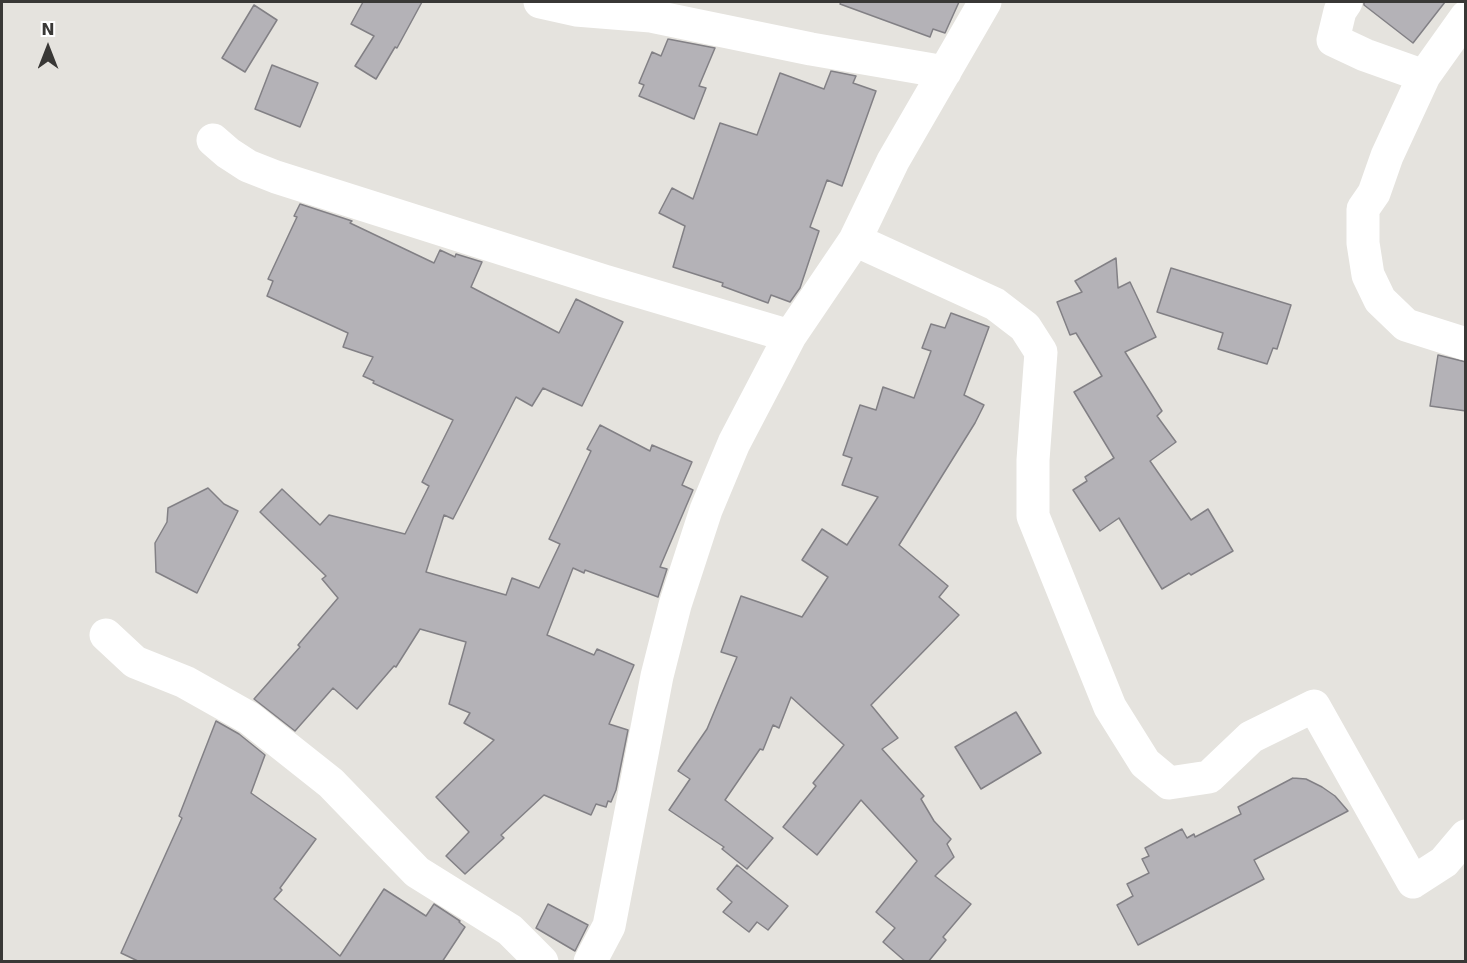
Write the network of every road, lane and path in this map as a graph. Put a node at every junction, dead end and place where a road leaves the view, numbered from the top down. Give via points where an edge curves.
1 (540, 2) edge
2 (985, 2) edge
3 (1346, 2) edge
4 (653, 9) edge
5 (1466, 17) edge
6 (945, 72) junction
7 (1424, 76) junction
8 (213, 140) dead end
9 (855, 240) junction
10 (790, 336) junction
11 (1466, 344) edge
12 (106, 635) dead end
13 (1466, 836) edge
14 (542, 962) edge
15 (590, 962) edge

1 - 4 street via 576,10
2 - 6 street
3 - 7 street via 1333,40
4 - 6 street via 811,49
5 - 7 street
6 - 9 street via 893,161
7 - 11 street via 1374,193 1363,209 1368,275 1380,300 1406,325
8 - 10 street via 248,166 276,177
9 - 10 street
9 - 13 street via 995,304 1025,327 1041,352 1033,516 1110,707 1144,763 1169,783 1209,777 1251,737 1314,706 1413,882 1444,862
10 - 15 street via 734,443 706,510 675,605 657,676 609,926
12 - 14 street via 135,662 184,682 249,718 331,783 417,872 510,930

